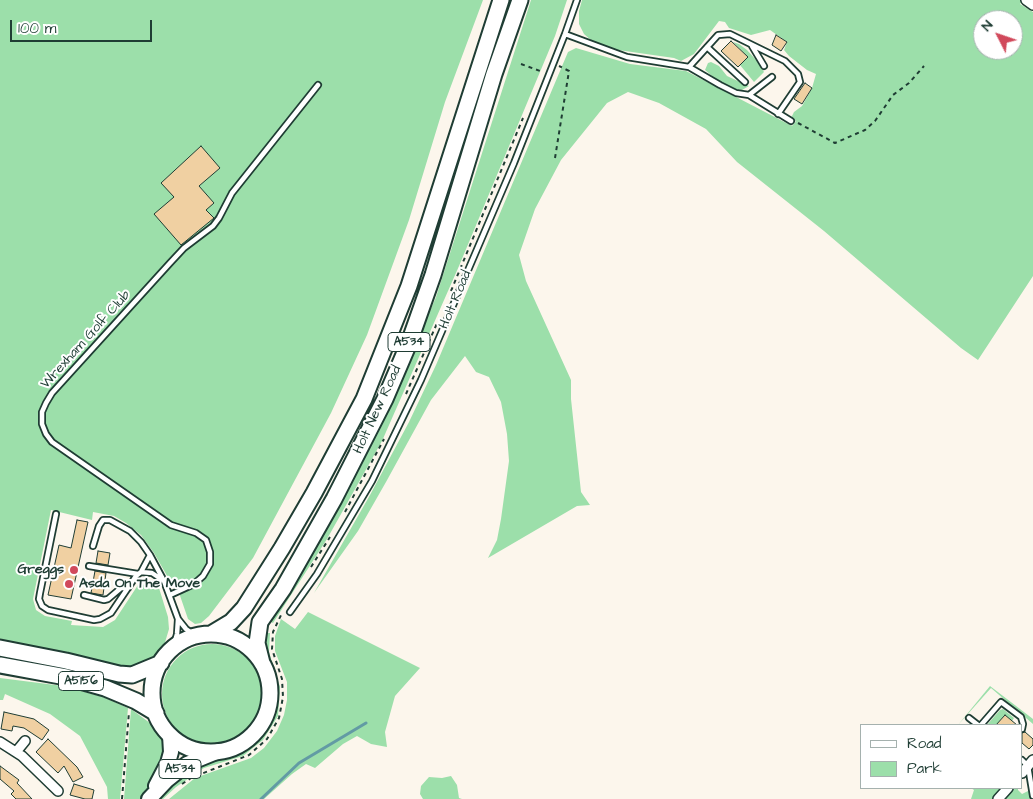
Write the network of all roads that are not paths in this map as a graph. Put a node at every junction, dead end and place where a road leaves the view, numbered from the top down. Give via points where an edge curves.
1 (501, 0) edge
2 (520, 0) edge
3 (577, 0) edge
4 (1026, 0) edge
5 (1033, 5) edge
6 (565, 34) junction
7 (751, 44) junction
8 (707, 47) junction
9 (764, 66) dead end
10 (689, 67) junction
11 (772, 77) dead end
12 (745, 82) dead end
13 (318, 85) dead end
14 (749, 95) junction
15 (778, 114) junction
16 (791, 121) road end
17 (56, 514) dead end
18 (93, 546) dead end
19 (150, 555) junction
20 (89, 566) dead end
21 (139, 573) junction
22 (164, 581) junction
23 (128, 588) junction
24 (84, 595) dead end
25 (170, 595) junction
26 (290, 612) dead end
27 (178, 619) junction
28 (204, 635) junction
29 (0, 648) edge
30 (173, 648) junction
31 (161, 663) junction
32 (262, 663) junction
33 (0, 665) edge
34 (156, 713) junction
35 (969, 718) dead end
36 (978, 724) edge
37 (981, 724) edge
38 (1023, 724) edge
39 (170, 735) junction
40 (25, 741) dead end
41 (0, 742) edge
42 (219, 751) junction
43 (16, 752) junction
44 (1026, 765) edge
45 (1007, 789) edge
46 (58, 791) dead end
47 (1033, 796) edge
48 (149, 799) edge
49 (998, 799) edge

1 - 28 highway, Holt New Road / A534 via 409,286 364,398 314,494 244,608 231,622
2 - 32 highway, Holt New Road / A534 via 409,343 385,399 334,499 283,589 260,622 257,643
3 - 6 lane, Holt Road
4 - 5 street
6 - 10 lane via 627,57
6 - 26 lane, Holt Road via 514,164 417,388 372,481 317,574
7 - 8 lane via 730,34 718,36
7 - 9 lane
7 - 15 lane via 785,61 798,74 800,82
8 - 10 lane
8 - 12 lane
10 - 14 lane via 736,93
11 - 14 lane
13 - 25 lane, Wrexham Golf Club via 232,193 213,226 170,263 52,393 42,412 42,424 52,442 171,525 206,540 210,564 203,576
14 - 15 lane
15 - 16 lane
17 - 23 lane via 40,593 42,606 54,612 100,619 111,613
18 - 19 lane via 100,522 106,519 130,531
19 - 21 lane
19 - 22 lane
20 - 21 lane
21 - 22 lane via 152,573
21 - 23 lane
22 - 25 lane
23 - 24 lane via 121,588 104,600
25 - 27 lane
27 - 28 lane via 186,629
27 - 30 lane via 178,634
28 - 30 highway
28 - 32 highway via 226,636 240,642
29 - 31 highway, A5156 via 119,674 132,675
30 - 31 highway
31 - 34 highway via 153,687
32 - 42 highway via 270,695 260,726 235,747
33 - 34 highway, A5156 via 106,688
34 - 39 highway
35 - 36 lane
37 - 38 lane via 1001,702 1021,717
39 - 42 highway via 192,749
39 - 48 main road, A534 via 168,763
40 - 43 street
41 - 43 street
42 - 48 main road, A534 via 187,764
43 - 46 street via 48,788
44 - 47 lane
45 - 49 street

